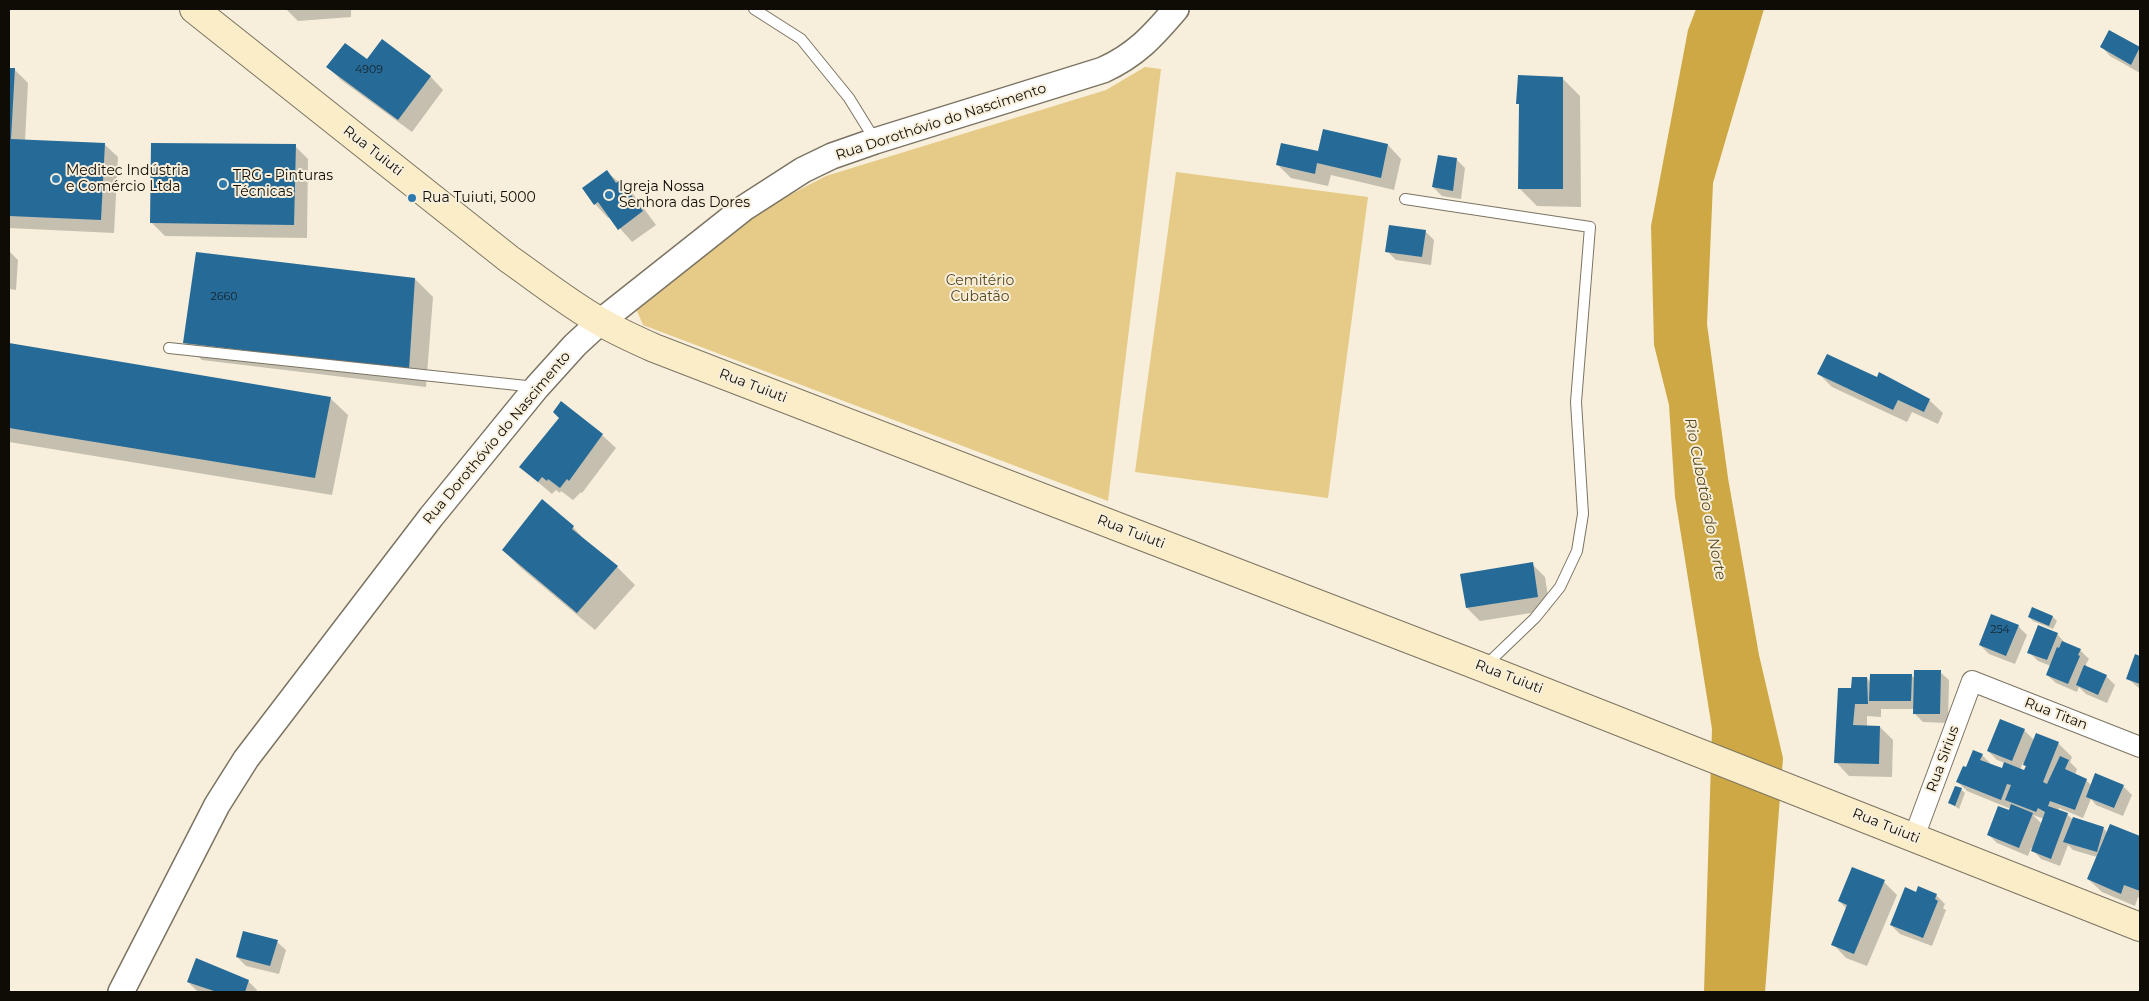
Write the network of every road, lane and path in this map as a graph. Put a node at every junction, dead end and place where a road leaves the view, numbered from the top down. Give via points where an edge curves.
1 (194, 9) edge
2 (754, 9) edge
3 (1176, 9) edge
4 (875, 141) junction
5 (1405, 199) dead end
6 (600, 322) junction
7 (170, 348) dead end
8 (537, 387) junction
9 (1484, 668) junction
10 (1972, 681) joint
11 (2140, 747) edge
12 (1914, 837) junction
13 (2140, 927) edge
14 (121, 992) edge

1 - 6 main road, Rua Tuiuti via 509,258
2 - 4 lane via 800,39 849,98
3 - 4 street, Rua Dorothóvio do Nascimento via 1140,49 1103,70
4 - 6 street, Rua Dorothóvio do Nascimento via 832,156 774,187
5 - 9 lane via 1590,227 1576,402 1583,514 1577,551 1560,587 1536,618
6 - 8 street, Rua Dorothóvio do Nascimento
6 - 9 main road, Rua Tuiuti via 663,351
7 - 8 lane
8 - 14 street, Rua Dorothóvio do Nascimento via 431,517 246,759 217,805
9 - 12 main road, Rua Tuiuti
10 - 11 street, Rua Titan
10 - 12 street, Rua Sirius
12 - 13 main road, Rua Tuiuti

